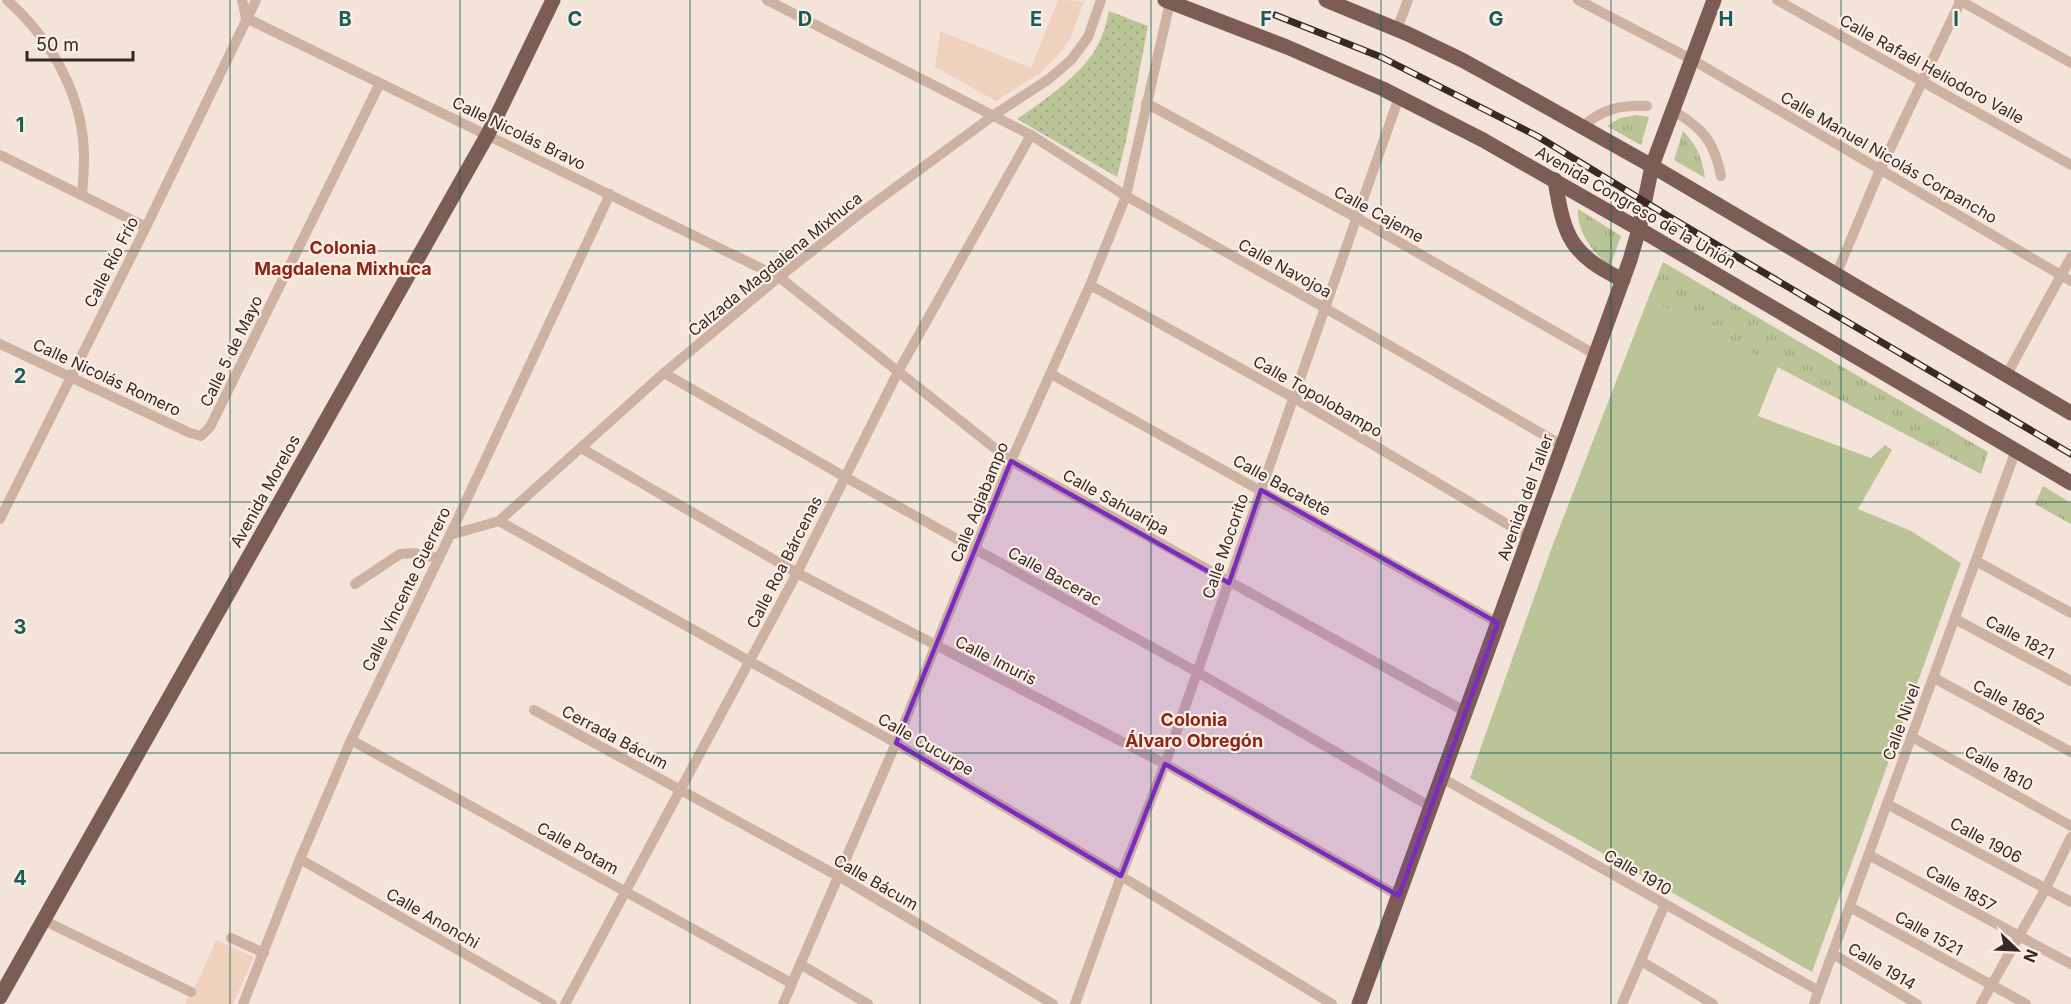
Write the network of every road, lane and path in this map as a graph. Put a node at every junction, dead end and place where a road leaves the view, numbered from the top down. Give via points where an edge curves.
1 (7, 0) edge
2 (242, 0) edge
3 (256, 0) edge
4 (554, 0) edge
5 (767, 0) edge
6 (1101, 0) edge
7 (1326, 0) edge
8 (1408, 0) edge
9 (1578, 0) edge
10 (1714, 0) edge
11 (1777, 0) edge
12 (1960, 0) edge
13 (1167, 1) edge
14 (246, 18) junction
15 (1397, 29) junction
16 (1691, 59) junction
17 (2071, 63) edge
18 (1922, 80) junction
19 (381, 83) junction
20 (1399, 97) junction
21 (1146, 103) junction
22 (1647, 105) dead end
23 (1672, 110) junction
24 (994, 115) junction
25 (1582, 127) junction
26 (488, 135) junction
27 (1031, 135) junction
28 (0, 155) edge
29 (2071, 165) edge
30 (1652, 166) junction
31 (1880, 170) junction
32 (1721, 176) dead end
33 (1555, 180) junction
34 (610, 194) junction
35 (82, 195) junction
36 (1126, 196) junction
37 (1356, 218) junction
38 (146, 227) junction
39 (1639, 229) junction
40 (2071, 256) edge
41 (1836, 275) junction
42 (2061, 275) junction
43 (779, 277) junction
44 (1623, 280) junction
45 (2071, 281) edge
46 (1090, 285) junction
47 (1325, 308) junction
48 (0, 344) edge
49 (1596, 355) junction
50 (899, 370) junction
51 (664, 372) junction
52 (1051, 374) junction
53 (2006, 376) junction
54 (70, 377) junction
55 (1293, 398) junction
56 (2071, 413) edge
57 (201, 436) joint
58 (1563, 446) junction
59 (581, 448) junction
60 (2016, 450) junction
61 (1011, 461) junction
62 (844, 477) junction
63 (2071, 483) edge
64 (1261, 490) junction
65 (0, 519) edge
66 (499, 521) junction
67 (450, 535) junction
68 (1530, 537) junction
69 (976, 548) junction
70 (438, 558) junction
71 (1976, 561) junction
72 (797, 573) junction
73 (1229, 583) junction
74 (355, 584) dead end
75 (2071, 614) edge
76 (1955, 619) junction
77 (1498, 623) junction
78 (936, 645) junction
79 (749, 661) junction
80 (1197, 672) junction
81 (1934, 678) junction
82 (2071, 681) edge
83 (534, 710) dead end
84 (1466, 712) junction
85 (1912, 737) junction
86 (351, 740) junction
87 (896, 743) junction
88 (2071, 752) edge
89 (1165, 764) junction
90 (1442, 778) junction
91 (681, 790) junction
92 (1887, 804) junction
93 (1431, 807) junction
94 (2071, 826) edge
95 (2071, 837) edge
96 (1869, 855) junction
97 (300, 859) junction
98 (838, 876) junction
99 (1121, 876) junction
100 (2046, 888) junction
101 (627, 892) junction
102 (1399, 897) junction
103 (2071, 902) edge
104 (1665, 904) junction
105 (1850, 907) junction
106 (43, 920) junction
107 (2019, 937) junction
108 (231, 938) dead end
109 (264, 953) junction
110 (1833, 954) junction
111 (1641, 961) junction
112 (800, 964) junction
113 (2071, 964) edge
114 (791, 983) junction
115 (1992, 985) junction
116 (1819, 991) junction
117 (191, 992) dead end
118 (0, 997) edge
119 (243, 1004) edge
120 (552, 1004) edge
121 (565, 1004) edge
122 (783, 1004) edge
123 (868, 1004) edge
124 (1053, 1004) edge
125 (1076, 1004) edge
126 (1332, 1004) edge
127 (1359, 1004) edge
128 (1622, 1004) edge
129 (1713, 1004) edge
130 (1814, 1004) edge
131 (1917, 1004) edge
132 (1981, 1004) edge
133 (2026, 1004) edge

1 - 35 street via 49,46 68,81 79,118 84,156
2 - 14 street
3 - 14 street, Calle Río Frío
4 - 26 main road, Avenida Morelos
5 - 24 street, Calle Navojoa
6 - 24 street, Calzada Magdalena Mixhuca via 1088,37 1072,58 1049,79
7 - 15 main road
8 - 15 street
9 - 16 street, Calle Manuel Nicolás Corpancho
10 - 16 main road, Avenida del Taller
11 - 18 street, Calle Rafaél Heliodoro Valle
12 - 17 street
12 - 18 street
13 - 20 main road, Avenida Congreso de la Unión
13 - 21 street, Calle Agiabampo
14 - 19 street, Calle Nicolás Bravo
14 - 38 street, Calle Río Frío
15 - 25 main road via 1462,60
16 - 23 main road, Avenida del Taller
16 - 31 street, Calle Manuel Nicolás Corpancho
18 - 29 street, Calle Rafaél Heliodoro Valle
18 - 31 street
19 - 26 street, Calle Nicolás Bravo
19 - 57 street, Calle 5 de Mayo via 210,428
20 - 33 main road, Avenida Congreso de la Unión
20 - 37 street, Calle Mocorito
21 - 36 street, Calle Agiabampo
21 - 37 street, Calle Cajeme
22 - 25 street via 1614,108 1594,116
23 - 30 main road, Avenida del Taller
23 - 32 street via 1693,122 1710,142
24 - 27 street, Calle Navojoa
24 - 43 street, Calzada Magdalena Mixhuca
25 - 30 main road
26 - 34 street, Calle Nicolás Bravo
26 - 106 main road, Avenida Morelos
27 - 36 street, Calle Navojoa
27 - 50 street, Calle Roa Bárcenas
28 - 35 street
30 - 39 main road, Avenida del Taller
30 - 41 main road
31 - 41 street
31 - 42 street, Calle Manuel Nicolás Corpancho
33 - 39 main road, Avenida Congreso de la Unión
33 - 44 main road via 1570,239 1591,263
34 - 43 street, Calle Nicolás Bravo
34 - 67 street, Calle Vincente Guerrero
35 - 38 street
36 - 46 street, Calle Agiabampo
36 - 47 street, Calle Navojoa
37 - 47 street, Calle Mocorito
37 - 49 street, Calle Cajeme
38 - 54 street, Calle Río Frío
39 - 44 main road, Avenida del Taller
39 - 60 main road, Avenida Congreso de la Unión
40 - 42 street
41 - 53 main road
42 - 45 street, Calle Manuel Nicolás Corpancho
42 - 53 street
43 - 50 street, Calle Sahuaripa
43 - 51 street, Calzada Magdalena Mixhuca
44 - 49 main road, Avenida del Taller
46 - 52 street, Calle Agiabampo
46 - 55 street, Calle Topolobampo
47 - 55 street, Calle Mocorito
47 - 58 street, Calle Navojoa
48 - 54 street, Calle Nicolás Romero
49 - 58 main road, Avenida del Taller
50 - 61 street, Calle Sahuaripa
50 - 62 street, Calle Roa Bárcenas
51 - 59 street, Calzada Magdalena Mixhuca
51 - 62 street, Calle Bacerac
52 - 61 street, Calle Agiabampo
52 - 64 street, Calle Bacatete
53 - 56 main road
54 - 57 street, Calle Nicolás Romero
54 - 65 street, Calle Río Frío
55 - 64 street, Calle Mocorito
55 - 68 street, Calle Topolobampo
58 - 68 main road, Avenida del Taller
59 - 66 street, Calzada Magdalena Mixhuca
59 - 72 street, Calle Imuris
60 - 63 main road, Avenida Congreso de la Unión
60 - 71 street, Calle Nivel
61 - 69 street, Calle Agiabampo
61 - 73 street, Calle Sahuaripa
62 - 69 street, Calle Bacerac
62 - 72 street, Calle Roa Bárcenas
64 - 73 street, Calle Mocorito
64 - 77 street, Calle Bacatete
66 - 67 street, Calzada Magdalena Mixhuca
66 - 79 street, Calle Cucurpe
67 - 70 street, Calle Vincente Guerrero
68 - 77 main road, Avenida del Taller
69 - 78 street, Calle Agiabampo
69 - 80 street, Calle Bacerac
70 - 74 street via 400,554
70 - 86 street, Calle Vincente Guerrero
71 - 75 street
71 - 76 street, Calle Nivel
72 - 78 street, Calle Imuris
72 - 79 street, Calle Roa Bárcenas
73 - 80 street, Calle Mocorito
73 - 84 street, Calle Sahuaripa
76 - 81 street, Calle Nivel
76 - 82 street, Calle 1821
77 - 84 main road, Avenida del Taller
78 - 87 street, Calle Agiabampo
78 - 89 street, Calle Imuris
79 - 87 street, Calle Cucurpe
79 - 91 street, Calle Roa Bárcenas
80 - 89 street, Calle Mocorito
80 - 93 street, Calle Bacerac
81 - 85 street, Calle Nivel
81 - 88 street, Calle 1862
83 - 91 street, Cerrada Bácum
84 - 90 main road, Avenida del Taller
85 - 92 street, Calle Nivel
85 - 94 street, Calle 1810
86 - 97 street, Calle Vincente Guerrero
86 - 101 street, Calle Potam
87 - 98 street, Calle Agiabampo
87 - 99 street, Calle Cucurpe
89 - 99 street, Calle Mocorito
89 - 102 street, Calle Imuris
90 - 93 main road, Avenida del Taller
90 - 104 street, Calle 1910
91 - 98 street, Calle Bácum
91 - 101 street, Calle Roa Bárcenas
92 - 96 street, Calle Nivel
92 - 100 street, Calle 1906
93 - 102 main road, Avenida del Taller
95 - 100 street
96 - 105 street, Calle Nivel
96 - 107 street, Calle 1857
97 - 109 street, Calle Vincente Guerrero
97 - 120 street, Calle Anonchi
98 - 112 street, Calle Agiabampo
98 - 124 street, Calle Bácum
99 - 125 street, Calle Mocorito
99 - 126 street, Calle Cucurpe
100 - 103 street, Calle 1906
100 - 107 street
101 - 114 street, Calle Potam
101 - 121 street, Calle Roa Bárcenas
102 - 127 main road, Avenida del Taller
104 - 111 street
104 - 116 street, Calle 1910
105 - 110 street, Calle Nivel
105 - 115 street, Calle 1521
106 - 117 street
106 - 118 main road, Avenida Morelos
107 - 113 street, Calle 1857
107 - 115 street
108 - 109 street
109 - 119 street, Calle Vincente Guerrero
110 - 116 street, Calle Nivel
110 - 131 street, Calle 1914
111 - 128 street
111 - 129 street
112 - 114 street, Calle Agiabampo
112 - 123 street
114 - 122 street, Calle Agiabampo
115 - 132 street
115 - 133 street, Calle 1521
116 - 130 street, Calle Nivel

